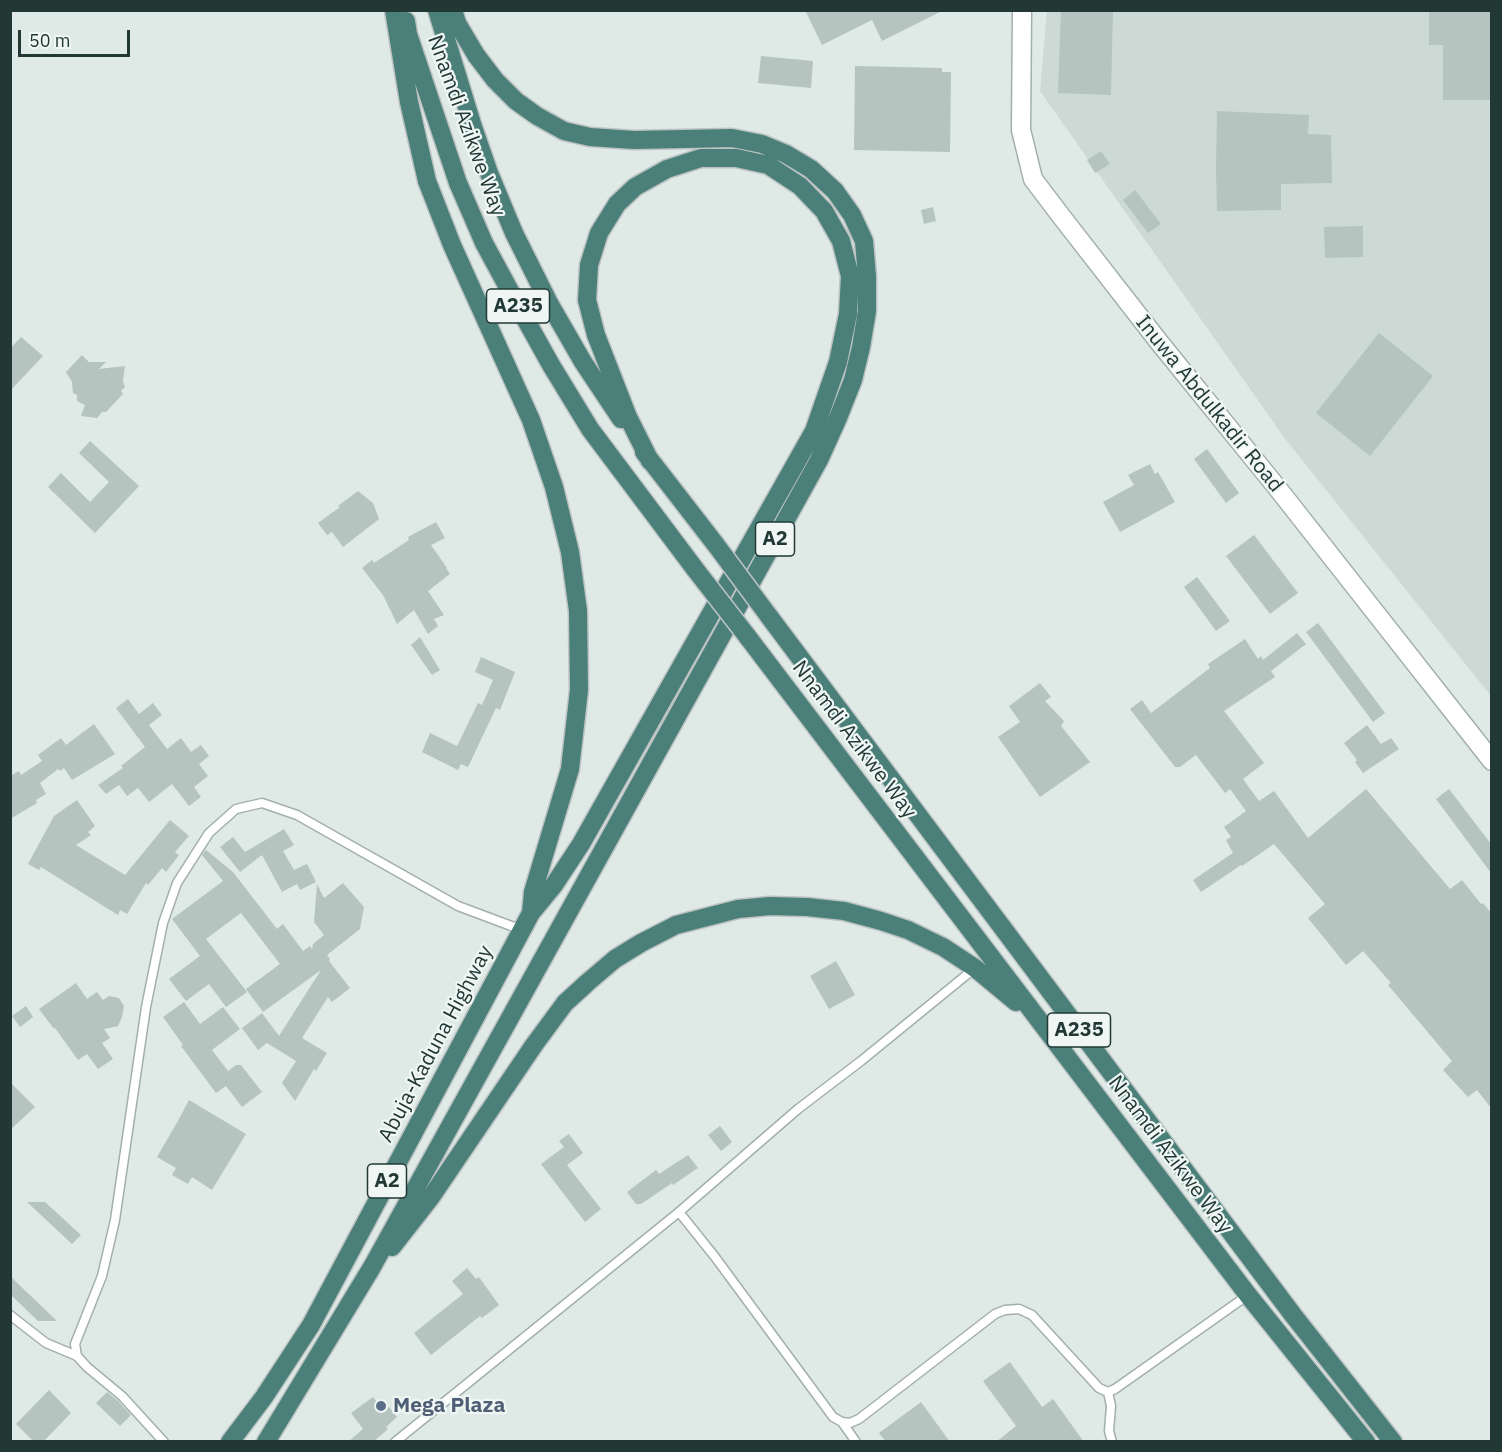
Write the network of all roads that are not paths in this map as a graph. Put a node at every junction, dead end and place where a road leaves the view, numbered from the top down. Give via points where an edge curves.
1 (394, 10) edge
2 (404, 10) edge
3 (437, 10) edge
4 (453, 10) edge
5 (1022, 10) edge
6 (650, 461) junction
7 (1491, 761) edge
8 (531, 913) junction
9 (522, 930) junction
10 (975, 968) junction
11 (1041, 1023) junction
12 (679, 1212) junction
13 (372, 1267) junction
14 (1248, 1294) junction
15 (10, 1315) edge
16 (77, 1356) junction
17 (1108, 1392) junction
18 (842, 1422) junction
19 (165, 1442) edge
20 (230, 1442) edge
21 (266, 1442) edge
22 (395, 1442) edge
23 (856, 1442) edge
24 (1112, 1442) edge
25 (1366, 1442) edge
26 (1393, 1442) edge

1 - 8 highway, A2 via 408,102 427,181 531,420 554,487 570,552 578,611 579,690 570,769 533,892
2 - 11 highway, Nnamdi Azikwe Way / A235, bridge via 408,34 458,183 484,243 590,429
3 - 6 highway, Nnamdi Azikwe Way / A235 via 473,127 514,233 583,362
4 - 13 highway, A2 via 476,55 495,80 516,101 564,131 634,140 732,138 762,144 812,169 835,191 864,241 867,311 853,380 819,460
5 - 7 street, Inuwa Abdulkadir Road via 1021,130 1033,179
6 - 8 highway via 624,407 587,300 589,265 599,233 617,204 634,187 667,169 701,158 736,158 768,165 800,186 824,211 841,241 850,276 848,314 838,362 814,431 581,844
6 - 26 highway, Nnamdi Azikwe Way / A235, bridge via 1293,1315
8 - 9 highway, Abuja-Kaduna Highway / A2
9 - 16 lane via 458,906 297,815 262,803 236,809 209,833 177,883 163,923 144,1019 115,1220 102,1276 75,1344
9 - 20 highway, Abuja-Kaduna Highway / A2 via 311,1325
10 - 11 highway
10 - 12 lane via 798,1109
10 - 13 highway via 908,930 844,911 770,906 738,909 676,925 615,959 565,1003 431,1197 397,1242
11 - 14 highway, Nnamdi Azikwe Way / A235
12 - 18 lane via 833,1417
12 - 22 lane
13 - 21 highway, A2
14 - 17 lane
14 - 25 highway, Nnamdi Azikwe Way / A235
15 - 16 lane via 46,1343
16 - 19 lane
17 - 18 lane via 1099,1388 1032,1315 1019,1309 1005,1310 994,1314 859,1419
17 - 24 lane
18 - 23 lane

